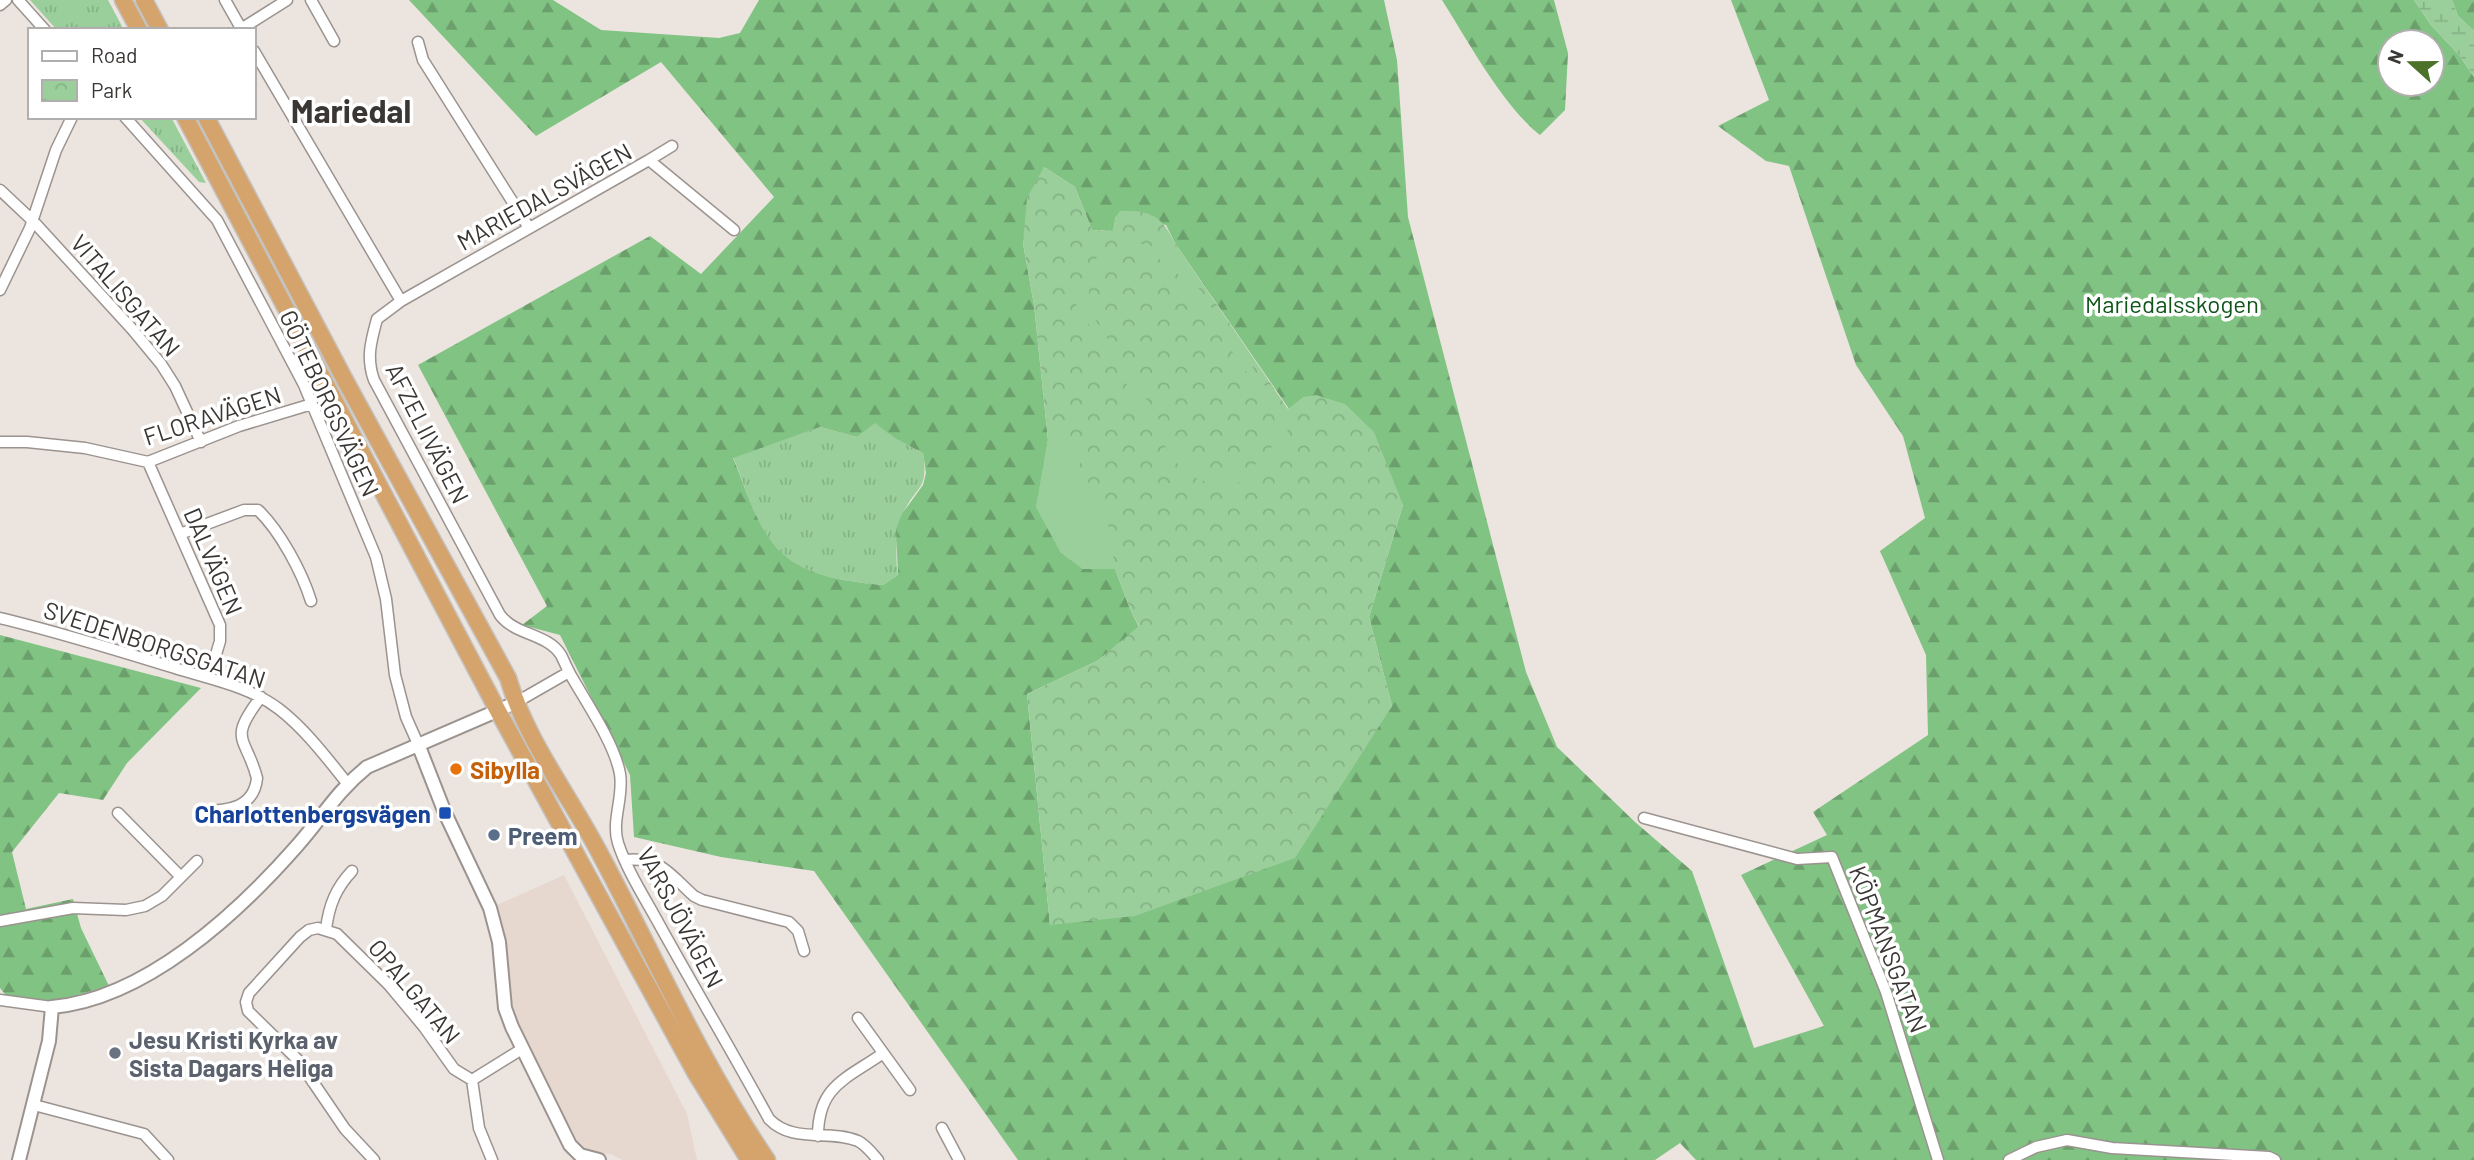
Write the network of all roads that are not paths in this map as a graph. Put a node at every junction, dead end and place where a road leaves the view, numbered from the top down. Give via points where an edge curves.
1 (6, 0) edge
2 (18, 0) edge
3 (123, 0) edge
4 (144, 0) edge
5 (225, 0) edge
6 (288, 0) edge
7 (311, 0) edge
8 (0, 5) edge
9 (43, 28) edge
10 (138, 28) edge
11 (159, 28) edge
12 (240, 28) edge
13 (243, 28) edge
14 (334, 41) dead end
15 (418, 42) dead end
16 (256, 54) edge
17 (71, 119) edge
18 (127, 119) edge
19 (186, 119) edge
20 (207, 119) edge
21 (672, 146) dead end
22 (649, 160) junction
23 (0, 190) edge
24 (33, 220) junction
25 (529, 228) junction
26 (734, 230) dead end
27 (0, 290) edge
28 (401, 301) junction
29 (312, 404) junction
30 (0, 442) edge
31 (201, 442) junction
32 (148, 462) junction
33 (180, 534) junction
34 (311, 601) dead end
35 (0, 618) edge
36 (569, 672) junction
37 (209, 678) junction
38 (261, 697) junction
39 (515, 703) junction
40 (498, 711) junction
41 (418, 744) junction
42 (347, 783) junction
43 (202, 811) dead end
44 (118, 813) dead end
45 (1644, 818) dead end
46 (625, 860) junction
47 (197, 861) dead end
48 (352, 871) dead end
49 (181, 877) junction
50 (0, 921) edge
51 (326, 929) junction
52 (804, 951) dead end
53 (0, 1000) edge
54 (52, 1007) junction
55 (858, 1018) dead end
56 (522, 1049) junction
57 (882, 1054) junction
58 (472, 1080) junction
59 (910, 1090) dead end
60 (34, 1105) junction
61 (942, 1128) dead end
62 (818, 1136) junction
63 (591, 1159) edge
64 (19, 1160) edge
65 (168, 1160) edge
66 (374, 1160) edge
67 (492, 1160) edge
68 (749, 1160) edge
69 (767, 1160) edge
70 (878, 1160) edge
71 (959, 1160) edge
72 (1938, 1160) edge
73 (2009, 1160) edge
74 (2276, 1160) edge

1 - 8 street
2 - 9 street
3 - 10 highway
4 - 11 highway
5 - 12 street
6 - 13 street
7 - 14 street
15 - 25 street via 423,60
16 - 28 street
17 - 24 street
18 - 29 street, GÖTEBORGSVÄGEN via 217,220
19 - 40 highway
20 - 39 highway via 508,678
21 - 22 street
22 - 25 street, MARIEDALSVÄGEN
22 - 26 street, MARIEDALSVÄGEN
23 - 24 street, VITALISGATAN
24 - 27 street
24 - 31 street, VITALISGATAN via 161,364
25 - 28 street, MARIEDALSVÄGEN
28 - 36 street, AFZELIIVÄGEN via 377,318 369,351 374,380 500,615 517,631 552,645
29 - 31 street, FLORAVÄGEN
29 - 41 street, GÖTEBORGSVÄGEN via 376,557 395,675
30 - 32 street, FLORAVÄGEN via 85,448
31 - 32 street, FLORAVÄGEN
32 - 33 street, DALVÄGEN
33 - 34 street via 244,510 258,510 269,520
33 - 37 street, DALVÄGEN via 220,625
35 - 37 street, SVEDENBORGSGATAN
36 - 39 street
36 - 46 street, VARSJÖVÄGEN via 617,762 621,792 617,841
37 - 38 street, SVEDENBORGSGATAN
38 - 42 street, SVEDENBORGSGATAN via 308,735
38 - 43 street via 241,732 257,778 251,796 226,811
39 - 40 street
39 - 69 highway via 706,1058
40 - 41 street
40 - 68 highway via 695,1072
41 - 42 street via 367,767
41 - 56 street via 490,908 499,942 505,1008
42 - 54 street via 285,860 220,923 124,988
44 - 49 street
45 - 72 street, KÖPMANSGATAN via 1797,859 1832,857 1886,992
46 - 52 street via 657,863 694,897 789,922 798,931
46 - 62 street, VARSJÖVÄGEN via 769,1119 783,1130
47 - 49 street
48 - 51 street via 334,895
49 - 50 street via 145,906 73,908
51 - 58 street, OPALGATAN via 337,934 389,985 454,1069
51 - 66 street via 309,930 300,937 249,993 247,1011 298,1060 345,1129
53 - 54 street
54 - 60 street
55 - 57 street
56 - 58 street
56 - 63 street via 570,1145
57 - 59 street
57 - 62 street via 829,1090 820,1111
58 - 67 street via 479,1128
60 - 64 street
60 - 65 street via 144,1134
61 - 71 street
62 - 70 street, VARSJÖVÄGEN via 856,1141
73 - 74 street via 2067,1140 2112,1148

